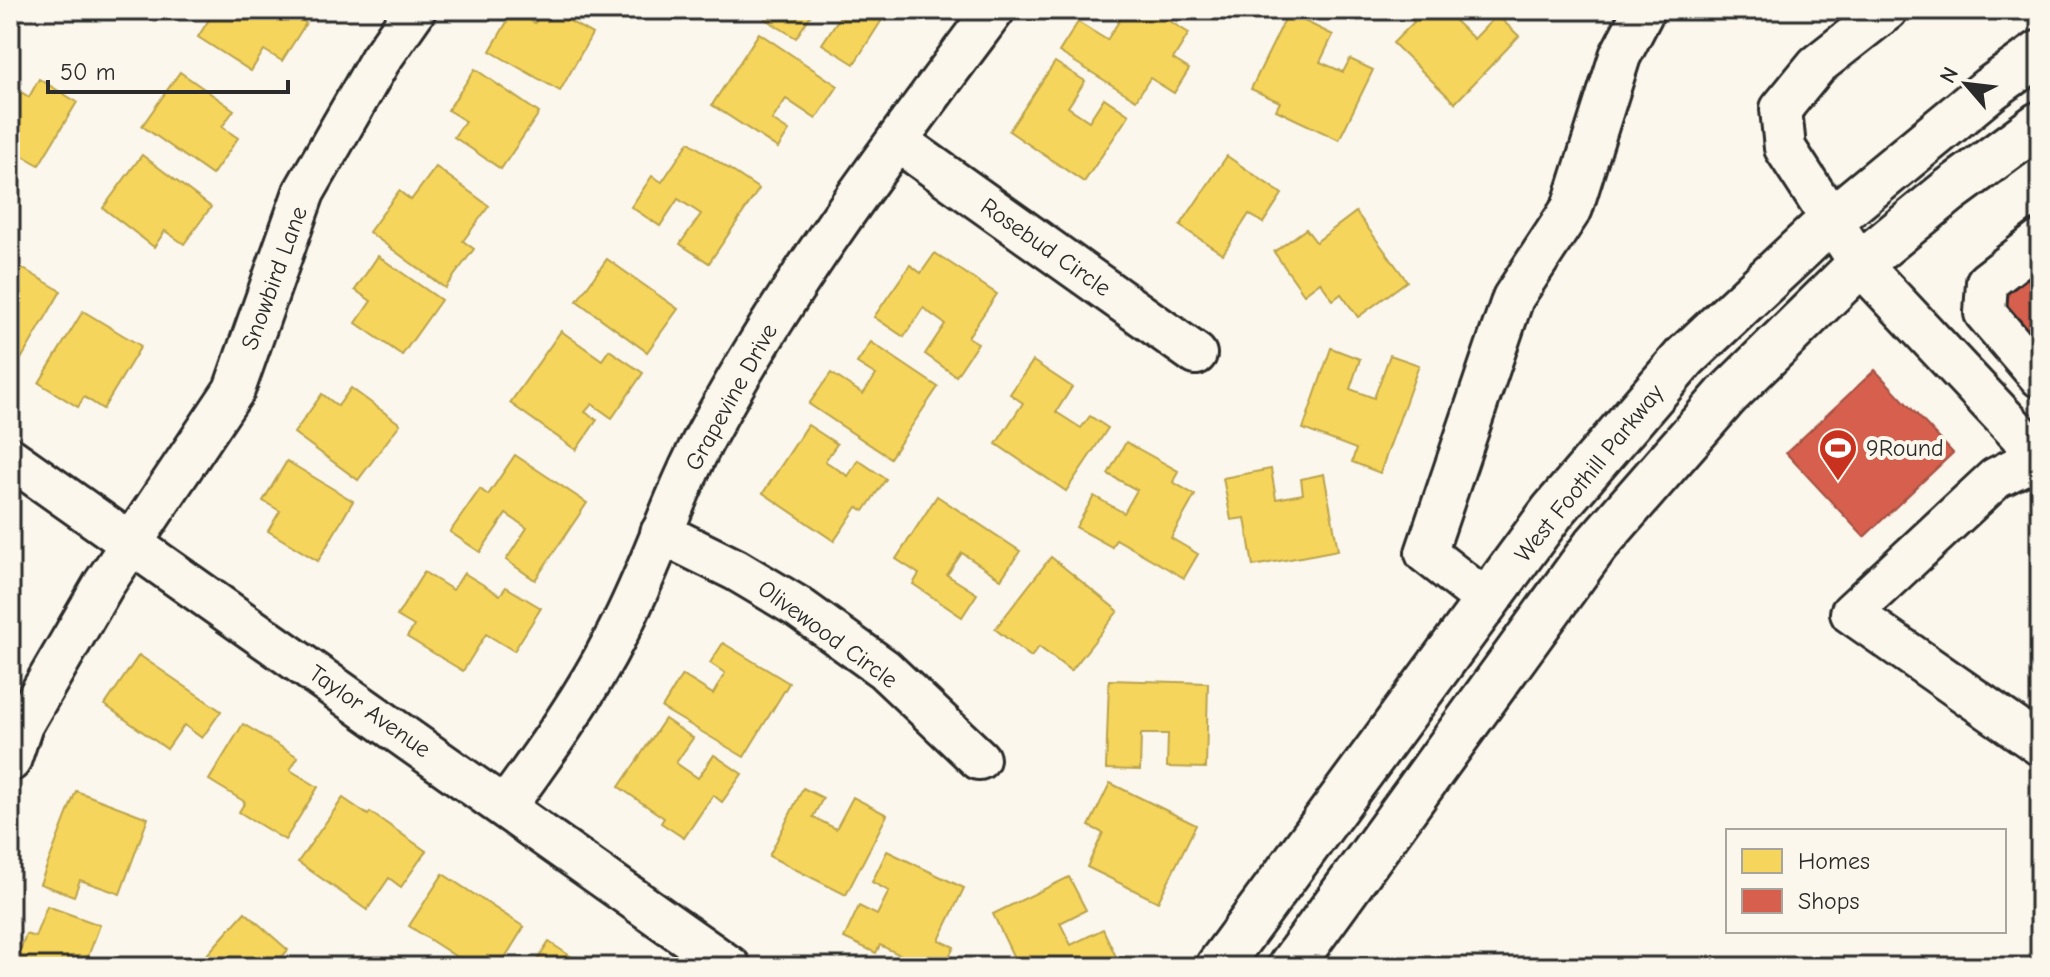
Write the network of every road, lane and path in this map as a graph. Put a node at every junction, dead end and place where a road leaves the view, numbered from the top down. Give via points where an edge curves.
1 (415, 10) edge
2 (994, 10) edge
3 (1644, 10) edge
4 (1887, 10) edge
5 (2040, 53) edge
6 (2040, 124) edge
7 (897, 141) junction
8 (1830, 221) junction
9 (2040, 241) edge
10 (1860, 264) junction
11 (1196, 354) dead end
12 (2040, 377) edge
13 (2040, 456) edge
14 (10, 458) edge
15 (661, 533) junction
16 (130, 543) junction
17 (1487, 601) junction
18 (2040, 745) edge
19 (979, 759) dead end
20 (10, 761) edge
21 (506, 806) junction
22 (730, 967) edge
23 (1218, 967) edge
24 (1290, 967) edge

1 - 16 street, Snowbird Lane via 304,192 234,390
2 - 7 street, Grapevine Drive
3 - 17 street via 1620,56 1572,208 1513,298 1426,553
4 - 8 street via 1817,65 1781,109 1785,148
5 - 8 main road, West Foothill Parkway
6 - 10 main road
7 - 11 street, Rosebud Circle
7 - 15 street, Grapevine Drive via 770,323 708,432
8 - 10 street
8 - 17 main road, West Foothill Parkway via 1685,357 1553,511
9 - 12 street via 1987,282 1985,313
10 - 13 street
10 - 24 main road via 1726,396 1595,546
13 - 18 street via 1996,478 1851,613
14 - 16 street, Taylor Avenue
15 - 19 street, Olivewood Circle via 798,607 884,669
15 - 21 street, Grapevine Drive via 611,645 569,717
16 - 20 street, Snowbird Lane via 22,725
16 - 21 street, Taylor Avenue
17 - 23 main road, West Foothill Parkway
21 - 22 street, Taylor Avenue

